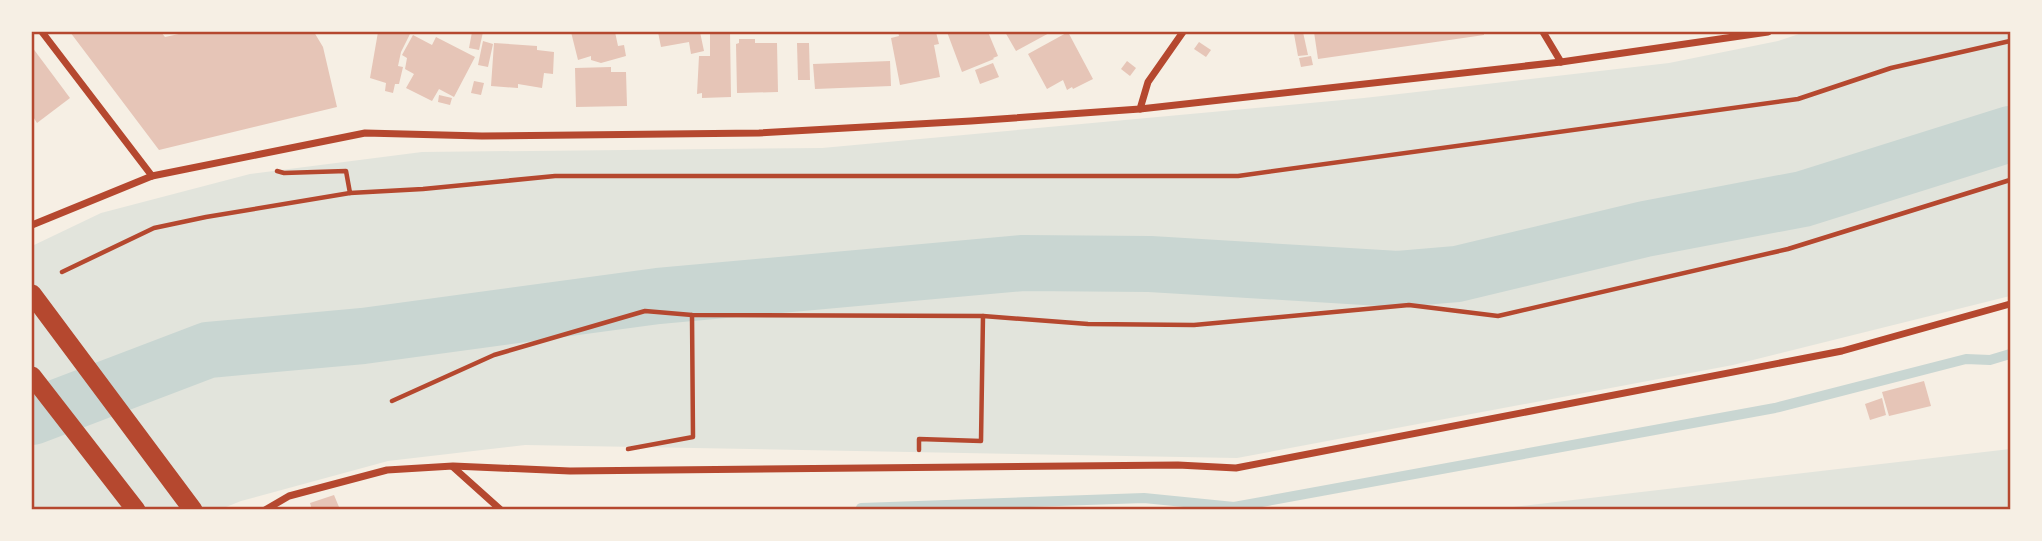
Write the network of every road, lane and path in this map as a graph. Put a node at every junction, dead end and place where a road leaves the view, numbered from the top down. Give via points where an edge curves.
1 (42, 32) edge
2 (1183, 32) edge
3 (1543, 32) edge
4 (1768, 32) edge
5 (2011, 41) edge
6 (1561, 62) junction
7 (1140, 109) junction
8 (259, 156) junction
9 (152, 176) junction
10 (2011, 180) edge
11 (349, 193) junction
12 (32, 226) edge
13 (62, 272) dead end
14 (32, 294) edge
15 (2011, 304) edge
16 (692, 315) junction
17 (983, 316) junction
18 (32, 376) edge
19 (392, 401) dead end
20 (919, 439) dead end
21 (618, 451) dead end
22 (453, 466) junction
23 (136, 509) edge
24 (192, 509) edge
25 (265, 509) edge
26 (501, 509) edge

1 - 9 street
2 - 7 street via 1148,82
3 - 6 street
4 - 6 street
5 - 11 path via 1891,68 1798,99 1238,176 555,176
6 - 7 street
7 - 8 street via 759,133 365,133
8 - 9 street
8 - 11 path via 269,169 284,173 346,171
9 - 12 street
10 - 17 path via 1788,249 1498,316 1409,304 1194,325 1088,324
11 - 13 path via 154,228
14 - 24 highway
15 - 22 street via 1842,351 1236,468 570,471
16 - 17 path
16 - 19 path via 645,311 494,355
16 - 21 path via 693,437
17 - 20 path via 981,441
18 - 23 highway
22 - 25 street via 387,470 289,496
22 - 26 street

